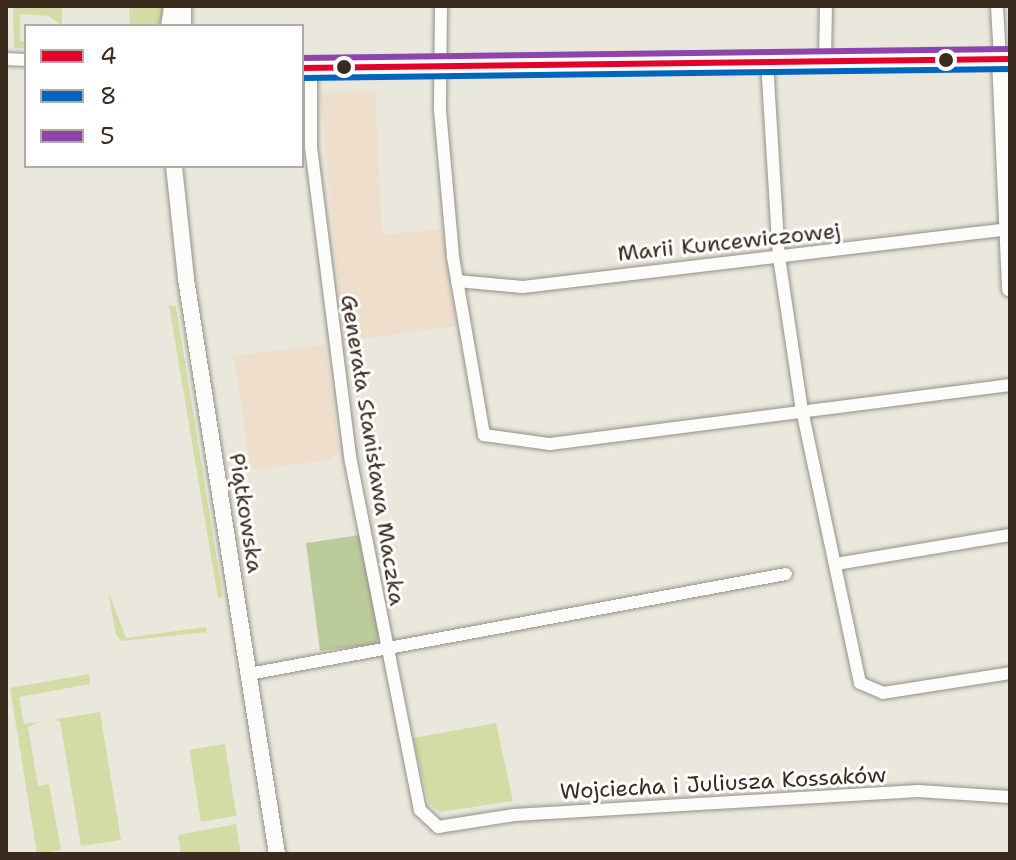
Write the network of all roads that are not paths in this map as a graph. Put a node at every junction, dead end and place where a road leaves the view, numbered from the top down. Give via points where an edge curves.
1 (441, 6) edge
2 (826, 6) edge
3 (997, 6) edge
4 (1005, 59) edge
5 (825, 61) junction
6 (767, 62) junction
7 (441, 67) junction
8 (306, 68) edge
9 (175, 170) edge
10 (1007, 234) edge
11 (779, 257) junction
12 (457, 281) junction
13 (1010, 289) edge
14 (1010, 385) edge
15 (802, 410) junction
16 (1010, 535) edge
17 (836, 564) junction
18 (786, 574) dead end
19 (385, 648) junction
20 (1010, 673) edge
21 (249, 674) junction
22 (1010, 797) edge
23 (438, 827) joint
24 (277, 854) edge

1 - 7 street
2 - 5 street
3 - 4 street
4 - 5 street
4 - 10 street
5 - 6 street
6 - 7 street
6 - 11 street
7 - 8 street
7 - 12 street
8 - 19 street, Generała Stanisława Maczka via 321,237 351,462
9 - 21 street, Piątkowska via 184,267
10 - 11 street, Marii Kuncewiczowej
10 - 13 street
11 - 12 street, Marii Kuncewiczowej via 523,287
11 - 15 street
12 - 15 street via 484,435 550,444
14 - 15 street
15 - 17 street
16 - 17 street
17 - 20 street via 864,688 883,693
18 - 19 street
19 - 21 street
19 - 23 street, Generała Stanisława Maczka via 420,810
21 - 24 street, Piątkowska
22 - 23 street, Wojciecha i Juliusza Kossaków via 918,791 514,815

